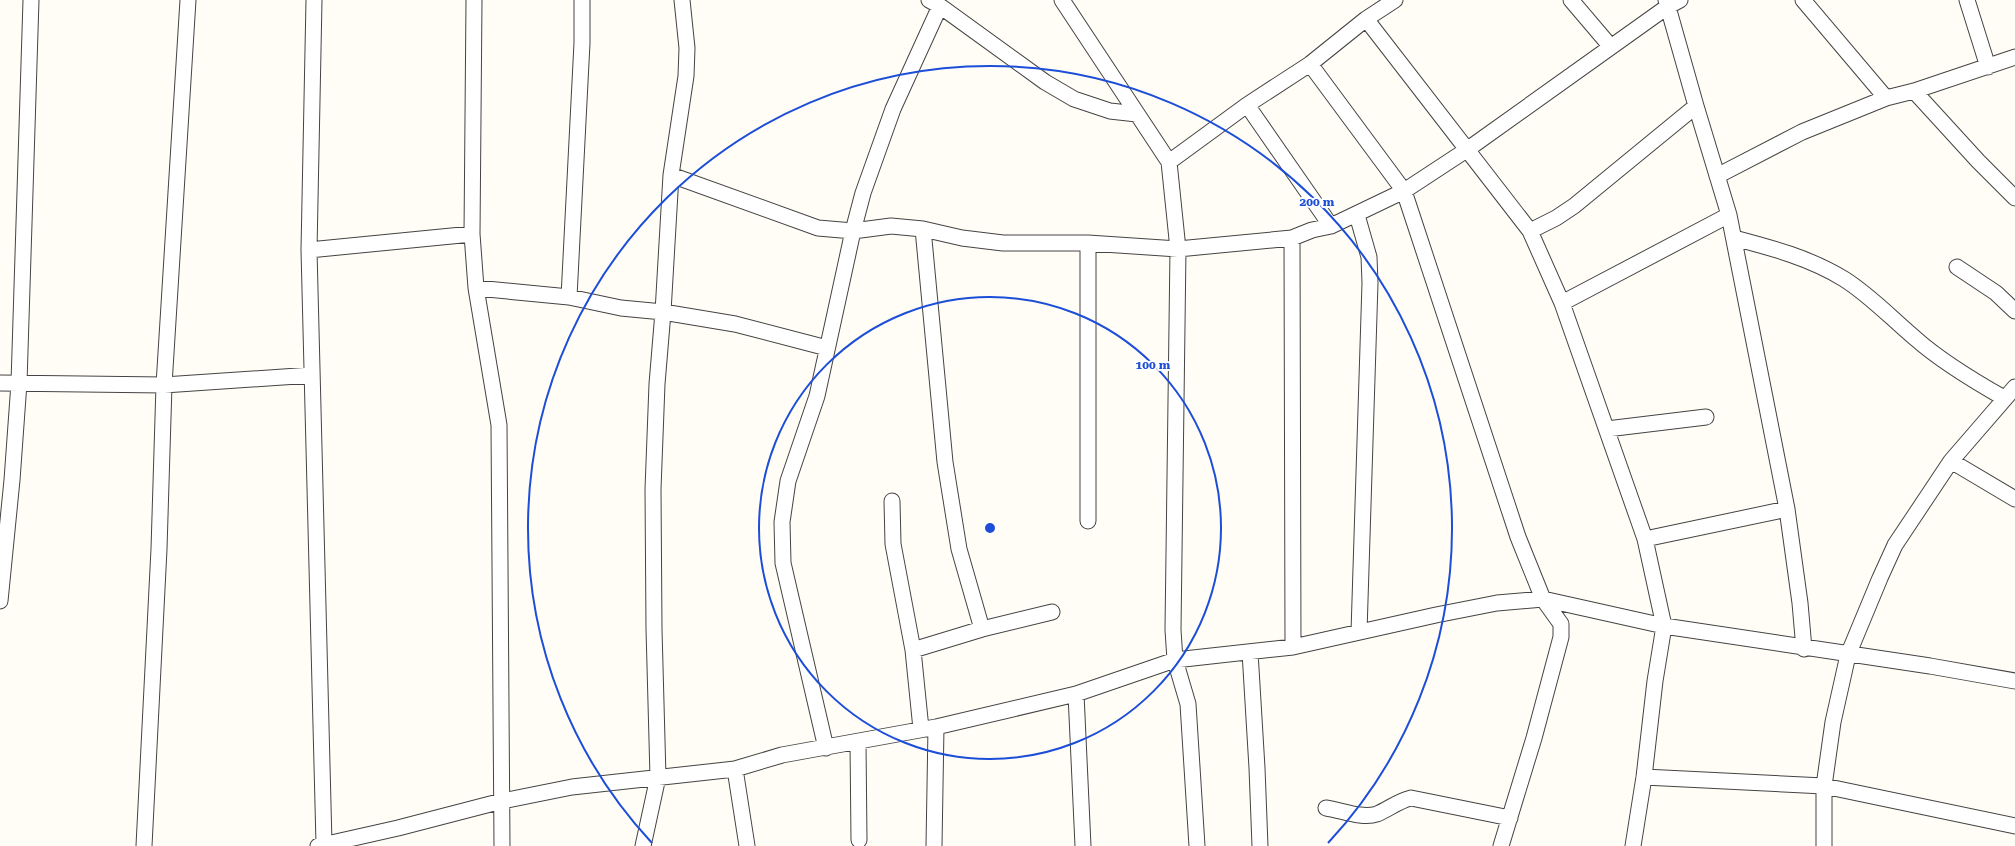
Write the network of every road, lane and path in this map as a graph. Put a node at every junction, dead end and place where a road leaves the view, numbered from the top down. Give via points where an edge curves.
1 (31, 0) edge
2 (188, 0) edge
3 (314, 0) edge
4 (474, 0) edge
5 (582, 0) edge
6 (682, 0) edge
7 (1062, 0) edge
8 (1395, 0) edge
9 (1571, 0) edge
10 (1803, 0) edge
11 (1967, 0) edge
12 (1671, 2) edge
13 (935, 3) edge
14 (1366, 19) junction
15 (1611, 47) junction
16 (2015, 57) edge
17 (1310, 64) junction
18 (1988, 67) junction
19 (1914, 91) junction
20 (1886, 98) junction
21 (1246, 105) junction
22 (1696, 106) junction
23 (1137, 114) junction
24 (1468, 149) junction
25 (1169, 162) junction
26 (671, 175) junction
27 (1717, 176) junction
28 (1404, 191) junction
29 (2015, 198) edge
30 (1357, 215) junction
31 (1729, 215) junction
32 (1331, 226) junction
33 (923, 230) junction
34 (853, 231) junction
35 (1530, 231) junction
36 (472, 234) junction
37 (1292, 238) junction
38 (1734, 238) junction
39 (1088, 243) junction
40 (1178, 249) junction
41 (308, 250) junction
42 (1957, 267) dead end
43 (476, 288) junction
44 (569, 297) junction
45 (1562, 303) junction
46 (2015, 311) edge
47 (663, 312) junction
48 (827, 348) junction
49 (312, 375) junction
50 (0, 383) edge
51 (19, 383) junction
52 (164, 385) junction
53 (2015, 387) edge
54 (2004, 398) junction
55 (1706, 417) dead end
56 (1607, 429) junction
57 (1951, 461) junction
58 (2015, 499) edge
59 (892, 501) dead end
60 (1787, 509) junction
61 (1088, 521) dead end
62 (1645, 539) junction
63 (1542, 599) junction
64 (0, 601) edge
65 (1052, 612) dead end
66 (1664, 626) junction
67 (982, 629) junction
68 (1359, 632) junction
69 (1293, 647) junction
70 (1804, 648) junction
71 (913, 650) junction
72 (1250, 652) junction
73 (1848, 655) junction
74 (1175, 660) junction
75 (2015, 682) edge
76 (1076, 694) junction
77 (936, 727) junction
78 (921, 729) junction
79 (858, 743) junction
80 (826, 748) junction
81 (735, 769) junction
82 (658, 777) junction
83 (1644, 777) junction
84 (1824, 786) junction
85 (502, 801) junction
86 (1326, 808) dead end
87 (1510, 818) junction
88 (2015, 826) edge
89 (859, 840) dead end
90 (321, 845) edge
91 (144, 846) edge
92 (502, 846) edge
93 (642, 846) edge
94 (747, 846) edge
95 (934, 846) edge
96 (1083, 846) edge
97 (1197, 846) edge
98 (1260, 846) edge
99 (1501, 846) edge
100 (1633, 846) edge
101 (1824, 846) edge

1 - 51 street
2 - 52 street
3 - 41 street
4 - 36 street
5 - 44 street
6 - 26 street via 688,48
7 - 23 street
8 - 14 street
9 - 15 street
10 - 20 street
11 - 18 street
12 - 15 street
12 - 22 street
13 - 23 street via 1045,82 1074,99 1110,111
13 - 34 street via 893,109 863,193
14 - 17 street
14 - 24 street
15 - 24 street
16 - 18 street
17 - 21 street
17 - 28 street
18 - 19 street
19 - 20 street
19 - 29 street
20 - 27 street via 1802,132
21 - 25 street
21 - 32 street
22 - 27 street
22 - 35 street via 1574,206
23 - 25 street
24 - 28 street
24 - 35 street
25 - 40 street
26 - 34 street via 818,228
26 - 47 street
27 - 31 street
28 - 30 street
28 - 63 street via 1518,537
30 - 32 street
30 - 68 street via 1369,257 1370,283
31 - 38 street
31 - 45 street
32 - 37 street
33 - 34 street via 891,226
33 - 39 street via 1003,243
33 - 67 street via 945,462 959,549
34 - 48 street
35 - 45 street
36 - 41 street
36 - 43 street
37 - 40 street
37 - 69 street
38 - 54 street via 1808,260 1843,278 1864,292 1923,344
38 - 60 street
39 - 40 street
39 - 61 street
40 - 74 street via 1173,630
41 - 49 street
42 - 46 street via 1996,293
43 - 44 street
43 - 85 street via 499,426
44 - 47 street via 621,308
45 - 56 street
47 - 48 street via 735,324
47 - 82 street via 653,488
48 - 80 street via 817,396 788,482 782,522 783,564
49 - 52 street
49 - 90 street
50 - 51 street
51 - 52 street
51 - 64 street
52 - 91 street via 160,549
53 - 54 street
54 - 57 street
55 - 56 street
56 - 62 street
57 - 58 street
57 - 73 street via 1895,545
59 - 71 street via 893,544
60 - 62 street
60 - 70 street
62 - 66 street
63 - 66 street
63 - 68 street via 1489,605
63 - 87 street via 1561,624 1561,637
65 - 67 street
66 - 70 street
66 - 83 street
67 - 71 street
68 - 69 street
69 - 72 street
70 - 73 street
71 - 78 street
72 - 74 street
72 - 98 street
73 - 75 street via 1930,666
73 - 84 street via 1833,722
74 - 76 street
74 - 97 street via 1188,704
76 - 77 street
76 - 96 street
77 - 78 street
77 - 95 street
78 - 79 street
79 - 80 street
79 - 89 street
80 - 81 street via 782,755
81 - 82 street
81 - 94 street
82 - 85 street via 572,787
82 - 93 street
83 - 84 street
83 - 100 street
84 - 88 street
84 - 101 street
85 - 90 street
85 - 92 street
86 - 87 street via 1367,815 1376,814 1411,798
87 - 99 street

